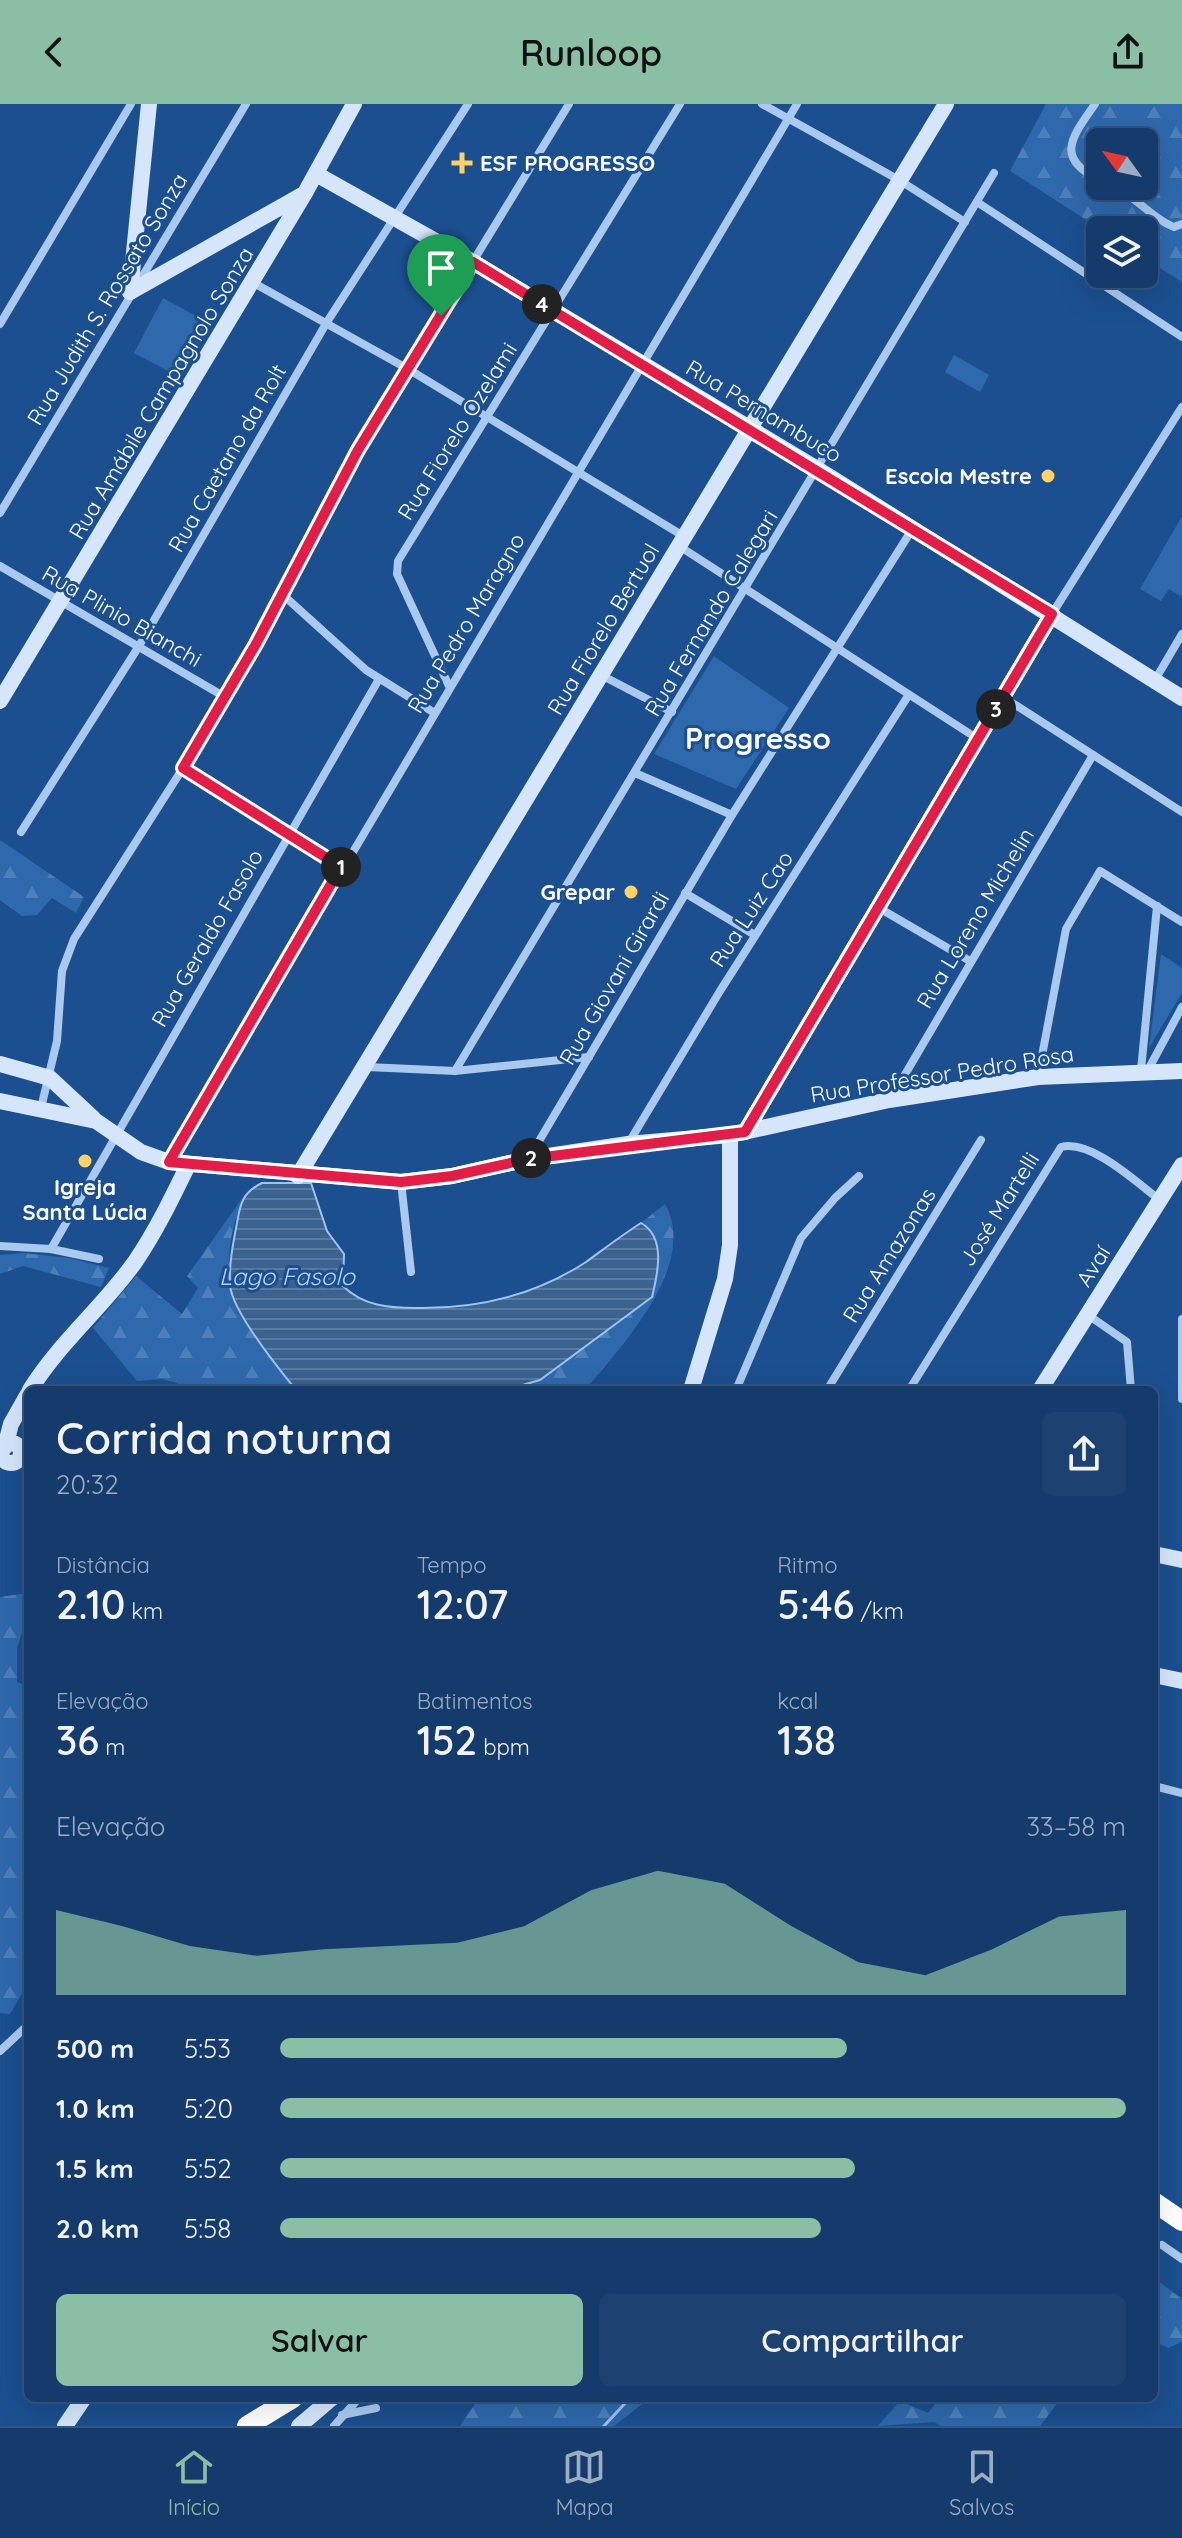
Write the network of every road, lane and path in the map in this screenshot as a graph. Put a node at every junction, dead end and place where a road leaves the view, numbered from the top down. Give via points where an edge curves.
1 (131, 104) edge
2 (149, 104) edge
3 (246, 104) edge
4 (354, 104) edge
5 (468, 104) edge
6 (569, 104) edge
7 (680, 104) edge
8 (762, 104) edge
9 (797, 104) edge
10 (946, 104) edge
11 (1095, 104) edge
12 (788, 119) junction
13 (994, 173) dead end
14 (1086, 173) edge
15 (316, 174) junction
16 (899, 180) junction
17 (305, 193) junction
18 (1139, 200) edge
19 (977, 202) junction
20 (394, 217) junction
21 (965, 222) junction
22 (1182, 224) edge
23 (473, 262) junction
24 (252, 282) junction
25 (130, 292) junction
26 (552, 310) junction
27 (327, 322) junction
28 (0, 324) edge
29 (1182, 337) edge
30 (643, 364) junction
31 (408, 369) junction
32 (1182, 407) edge
33 (486, 418) junction
34 (749, 429) junction
35 (819, 470) junction
36 (577, 473) junction
37 (0, 513) edge
38 (914, 527) junction
39 (682, 541) junction
40 (0, 566) edge
41 (748, 588) junction
42 (282, 594) junction
43 (62, 601) junction
44 (1052, 614) junction
45 (1182, 634) edge
46 (139, 646) junction
47 (836, 649) junction
48 (601, 674) junction
49 (379, 679) junction
50 (1154, 681) junction
51 (449, 686) junction
52 (908, 696) junction
53 (225, 697) junction
54 (1003, 697) junction
55 (1182, 698) edge
56 (0, 701) edge
57 (433, 712) junction
58 (672, 712) junction
59 (978, 739) junction
60 (1093, 755) junction
61 (183, 768) junction
62 (635, 773) junction
63 (1182, 812) edge
64 (732, 815) junction
65 (21, 832) dead end
66 (288, 834) junction
67 (341, 867) junction
68 (685, 893) junction
69 (1157, 906) junction
70 (879, 908) junction
71 (1182, 922) edge
72 (755, 935) junction
73 (970, 961) junction
74 (1182, 1007) edge
75 (589, 1057) junction
76 (0, 1064) edge
77 (367, 1067) junction
78 (1144, 1070) junction
79 (455, 1071) junction
80 (1182, 1071) edge
81 (1038, 1077) junction
82 (50, 1078) junction
83 (889, 1100) junction
84 (0, 1101) edge
85 (41, 1108) junction
86 (96, 1121) junction
87 (115, 1132) junction
88 (737, 1133) junction
89 (981, 1140) dead end
90 (628, 1144) junction
91 (528, 1159) junction
92 (169, 1162) junction
93 (188, 1165) junction
94 (1182, 1166) edge
95 (298, 1176) junction
96 (859, 1176) dead end
97 (401, 1182) junction
98 (1163, 1195) junction
99 (0, 1246) edge
100 (51, 1249) junction
101 (99, 1259) dead end
102 (411, 1272) dead end
103 (1088, 1315) junction
104 (1182, 1319) edge
105 (33, 1386) edge
106 (692, 1386) edge
107 (738, 1386) edge
108 (829, 1386) edge
109 (912, 1386) edge
110 (1043, 1386) edge
111 (1131, 1386) edge
112 (1182, 1399) edge
113 (24, 1403) edge
114 (13, 1454) edge
115 (1158, 1555) edge
116 (1182, 1560) edge
117 (1158, 1676) edge
118 (1182, 1681) edge
119 (1158, 1787) edge
120 (1182, 1793) edge
121 (24, 2029) edge
122 (0, 2051) edge
123 (1158, 2205) edge
124 (1182, 2221) edge
125 (1162, 2245) dead end
126 (1182, 2259) edge
127 (81, 2402) edge
128 (286, 2402) edge
129 (327, 2402) edge
130 (355, 2402) edge
131 (376, 2408) dead end
132 (342, 2415) junction
133 (65, 2426) edge
134 (247, 2426) edge
135 (299, 2426) edge
136 (334, 2426) edge

1 - 28 street
2 - 25 street
3 - 25 street, Rua Judith S. Rossato Sonza
4 - 15 street, Rua Amábile Campagnolo Sonza
5 - 20 street, Rua Caetano da Rolt
6 - 23 street
7 - 26 street, Rua Fiorelo Ozelami
8 - 12 street
9 - 12 street, Rua Pedro Maragno
10 - 16 street, Rua Fiorelo Bertuol
11 - 14 street via 1070,147 1073,161
12 - 16 street
12 - 30 street, Rua Pedro Maragno
13 - 19 street, Rua Fernando Calegari
15 - 17 street, Rua Amábile Campagnolo Sonza
15 - 20 street, Rua Pernambuco
16 - 21 street
16 - 34 street, Rua Fiorelo Bertuol
17 - 24 street, Rua Amábile Campagnolo Sonza
17 - 25 street
18 - 22 street via 1167,225
19 - 21 street, Rua Fernando Calegari
19 - 29 street
20 - 23 street, Rua Pernambuco
20 - 27 street, Rua Caetano da Rolt
21 - 35 street, Rua Fernando Calegari
23 - 26 street, Rua Pernambuco
23 - 31 street
24 - 27 street
24 - 43 street, Rua Amábile Campagnolo Sonza
25 - 37 street, Rua Judith S. Rossato Sonza
26 - 30 street, Rua Pernambuco
26 - 33 street, Rua Fiorelo Ozelami
27 - 31 street
27 - 46 street, Rua Caetano da Rolt
30 - 34 street, Rua Pernambuco
30 - 36 street, Rua Pedro Maragno
31 - 33 street
31 - 42 street via 349,466
32 - 44 street
33 - 36 street
33 - 51 street, Rua Fiorelo Ozelami via 398,561 397,574
34 - 35 street, Rua Pernambuco
34 - 39 street, Rua Fiorelo Bertuol
35 - 38 street, Rua Pernambuco
35 - 41 street, Rua Fernando Calegari
36 - 39 street
36 - 51 street, Rua Pedro Maragno
38 - 44 street, Rua Pernambuco
38 - 47 street, Rua Giovani Girardi
39 - 41 street
39 - 48 street, Rua Fiorelo Bertuol
40 - 43 street, Rua Plinio Bianchi
41 - 47 street
41 - 58 street, Rua Fernando Calegari
42 - 49 street
42 - 53 street
43 - 46 street, Rua Plinio Bianchi
43 - 56 street, Rua Amábile Campagnolo Sonza
44 - 50 street, Rua Pernambuco
44 - 54 street
45 - 50 street
46 - 53 street, Rua Plinio Bianchi
46 - 65 street, Rua Caetano da Rolt
47 - 52 street
47 - 64 street, Rua Giovani Girardi
48 - 58 street
48 - 77 street, Rua Fiorelo Bertuol
49 - 57 street
49 - 66 street, Rua Geraldo Fasolo
50 - 55 street, Rua Pernambuco
51 - 57 street, Rua Pedro Maragno
52 - 59 street
52 - 72 street, Rua Luiz Cao
53 - 61 street
54 - 59 street
54 - 60 street
57 - 67 street, Rua Pedro Maragno
58 - 62 street, Rua Fernando Calegari
59 - 70 street
60 - 63 street
60 - 73 street, Rua Loreno Michelin
61 - 66 street
61 - 82 street via 67,954
62 - 64 street
62 - 79 street, Rua Fernando Calegari
64 - 68 street, Rua Giovani Girardi
66 - 67 street
66 - 87 street, Rua Geraldo Fasolo
67 - 92 street, Rua Pedro Maragno
68 - 72 street
68 - 75 street, Rua Giovani Girardi
69 - 71 street
69 - 78 street
69 - 81 street via 1100,871 1066,929
70 - 73 street
70 - 88 street
72 - 90 street, Rua Luiz Cao
73 - 83 street, Rua Loreno Michelin
74 - 78 street
75 - 79 street
75 - 91 street, Rua Giovani Girardi
76 - 82 street
77 - 79 street
77 - 95 street, Rua Fiorelo Bertuol
78 - 80 street, Rua Professor Pedro Rosa
78 - 81 street, Rua Professor Pedro Rosa
81 - 83 street, Rua Professor Pedro Rosa
82 - 85 street
82 - 86 street
83 - 88 street, Rua Professor Pedro Rosa
84 - 85 street
85 - 86 street
86 - 87 street, Rua Professor Pedro Rosa
87 - 92 street, Rua Professor Pedro Rosa via 141,1152
87 - 100 street, Rua Geraldo Fasolo
88 - 90 street, Rua Professor Pedro Rosa
88 - 106 street via 725,1279
89 - 108 street, Rua Amazonas
90 - 91 street, Rua Professor Pedro Rosa
91 - 97 street, Rua Professor Pedro Rosa
92 - 93 street, Rua Professor Pedro Rosa
93 - 95 street, Rua Professor Pedro Rosa
93 - 105 street via 134,1262
94 - 98 street, Avaí
95 - 97 street, Rua Professor Pedro Rosa
96 - 107 street via 801,1238
97 - 102 street
98 - 103 street, Avaí
98 - 109 street, José Martelli via 1096,1154 1061,1147
99 - 100 street
100 - 101 street
103 - 110 street, Avaí
103 - 111 street via 1125,1338
104 - 112 street
113 - 114 street via 8,1431
115 - 116 street
117 - 118 street
119 - 120 street
121 - 122 street
123 - 124 highway
125 - 126 street
127 - 133 street
128 - 134 highway
129 - 135 street
130 - 132 street
131 - 132 street
132 - 136 street

